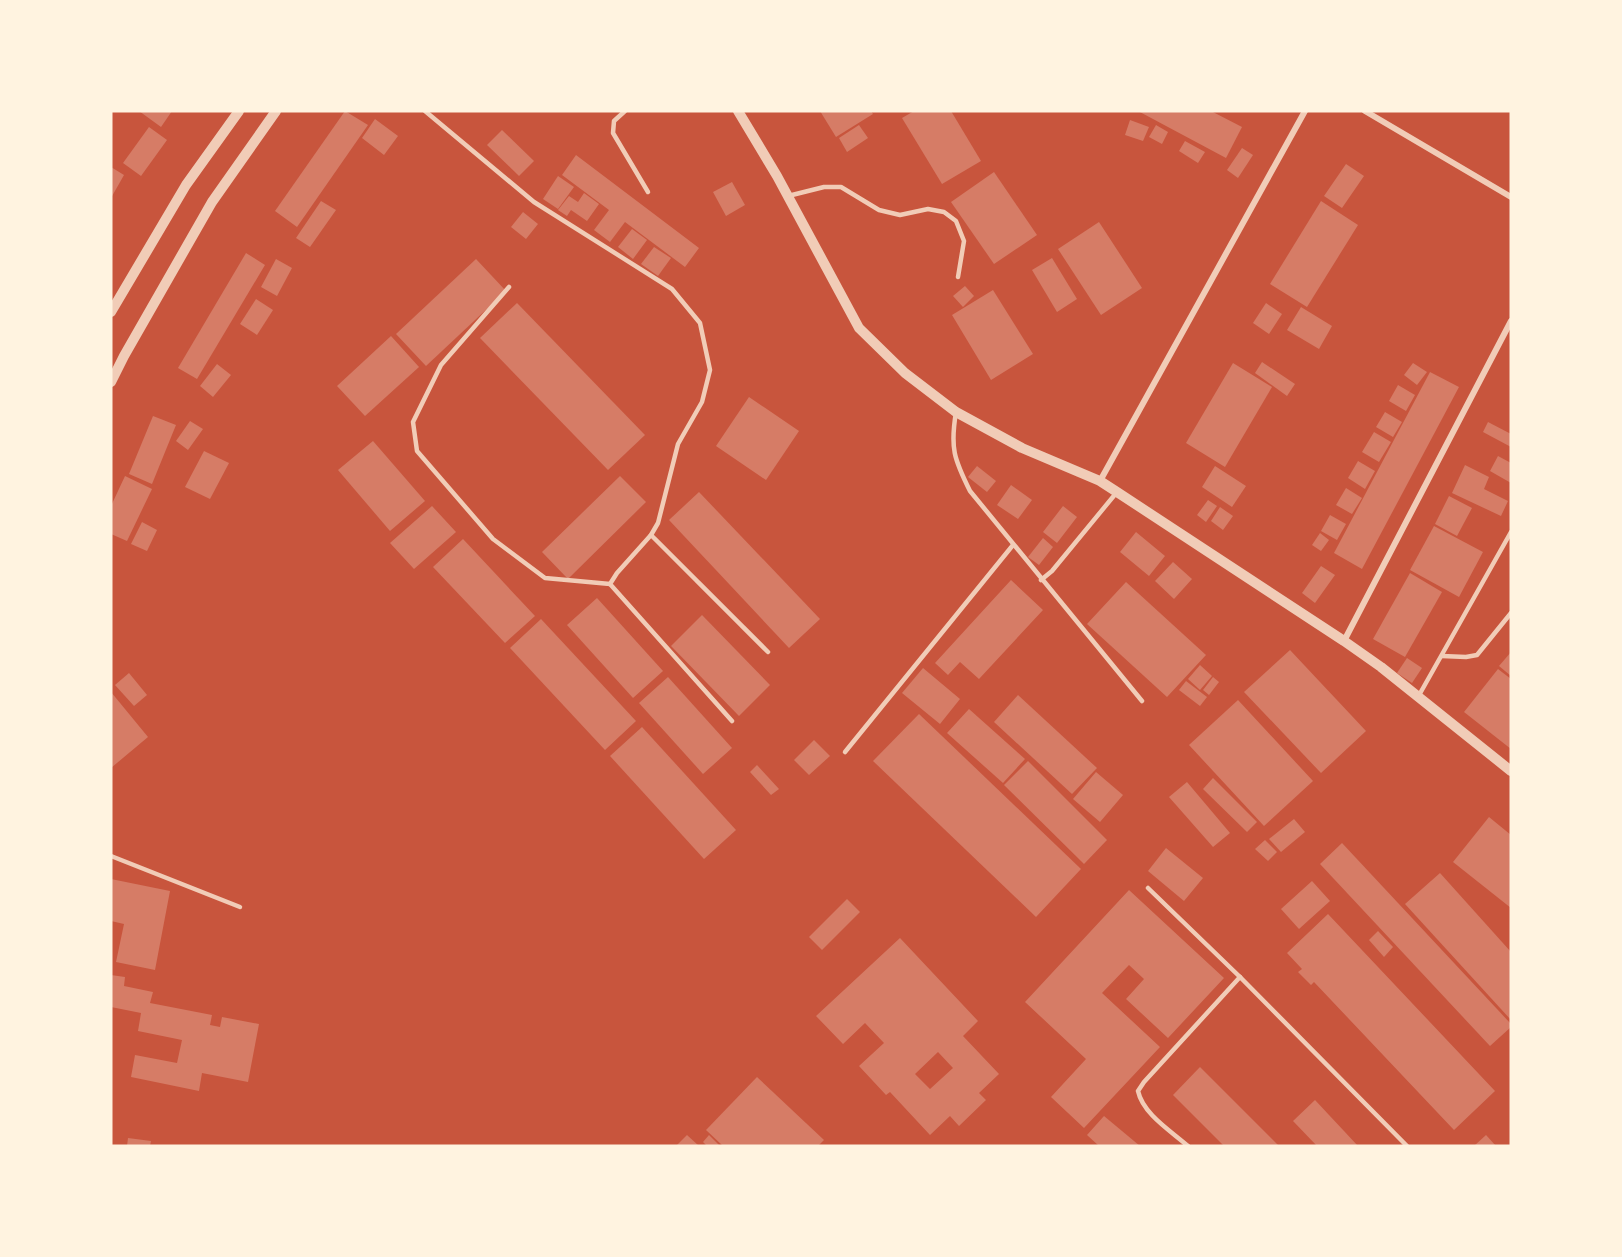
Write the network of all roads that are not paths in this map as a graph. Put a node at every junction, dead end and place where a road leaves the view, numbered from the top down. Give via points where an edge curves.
1 (239, 111) edge
2 (276, 111) edge
3 (425, 111) edge
4 (626, 111) edge
5 (738, 111) edge
6 (1305, 111) edge
7 (1365, 111) edge
8 (648, 192) dead end
9 (788, 196) junction
10 (1511, 197) edge
11 (958, 277) dead end
12 (509, 288) dead end
13 (111, 312) edge
14 (1511, 321) edge
15 (111, 382) edge
16 (956, 412) junction
17 (1100, 481) junction
18 (1117, 492) junction
19 (1511, 532) edge
20 (651, 535) junction
21 (1013, 545) junction
22 (1041, 580) junction
23 (610, 584) junction
24 (1511, 613) edge
25 (1344, 641) junction
26 (768, 652) dead end
27 (1442, 656) junction
28 (1418, 697) junction
29 (1142, 701) dead end
30 (732, 721) dead end
31 (845, 752) dead end
32 (1511, 771) edge
33 (111, 856) edge
34 (1148, 888) dead end
35 (240, 907) dead end
36 (1240, 977) junction
37 (1188, 1146) edge
38 (1407, 1146) edge

1 - 13 street via 186,185
2 - 15 street via 212,202
3 - 20 lane via 534,202 672,289 700,323 710,370 702,402 678,444 662,513
4 - 8 lane via 614,122 613,133
5 - 9 street
6 - 17 street
7 - 10 street
9 - 11 lane via 841,187 879,210 900,215 928,208 944,212 956,222 964,241
9 - 16 street via 859,328 905,373
12 - 23 lane via 441,365 413,422 417,451 493,539 544,578
14 - 25 street
16 - 17 street via 1022,448
16 - 21 lane via 952,438 956,463 976,501
17 - 18 street
18 - 22 lane
18 - 25 street
19 - 27 lane
20 - 23 lane
20 - 26 lane
21 - 22 lane
21 - 31 lane
22 - 29 lane
23 - 30 lane
24 - 27 lane via 1478,655
25 - 28 street
27 - 28 lane
28 - 32 street
33 - 35 lane
34 - 36 lane
36 - 37 lane via 1138,1091 1149,1111
36 - 38 lane

